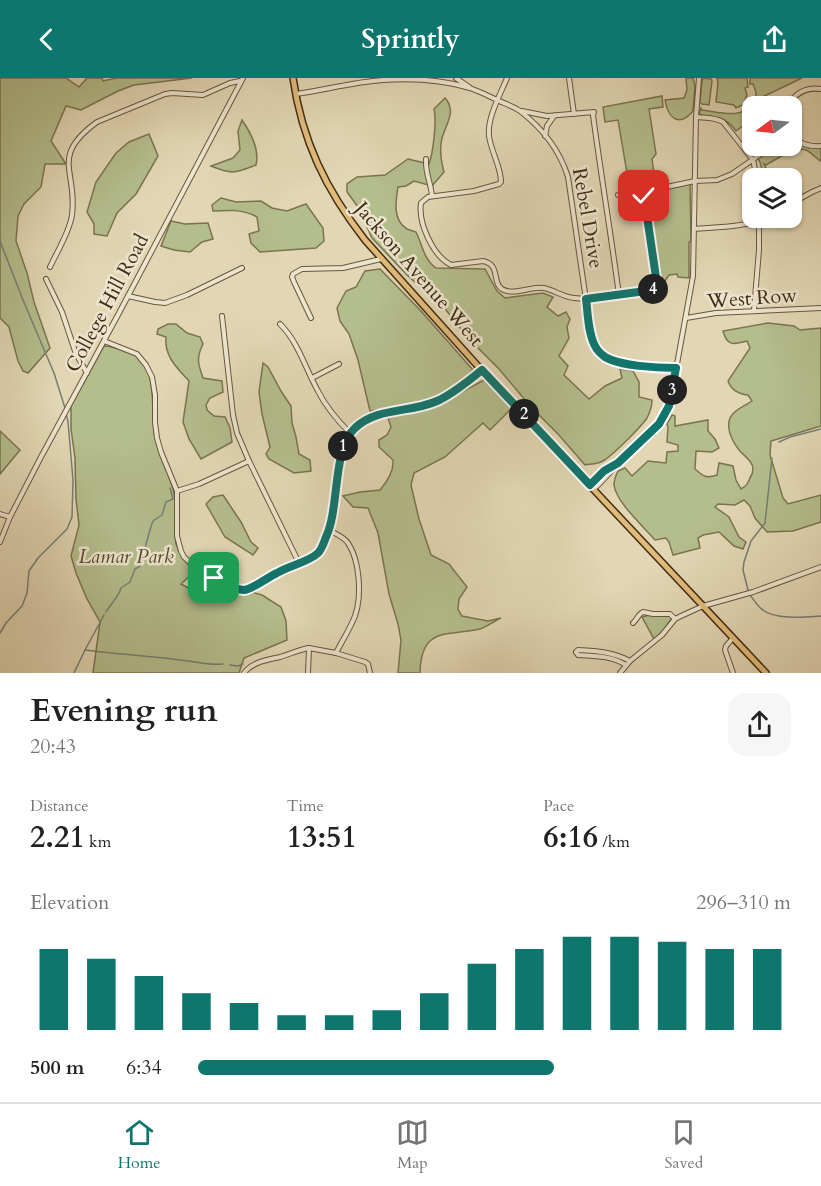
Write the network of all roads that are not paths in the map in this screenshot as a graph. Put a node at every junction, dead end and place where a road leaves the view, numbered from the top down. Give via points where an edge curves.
1 (293, 78) edge
2 (456, 78) edge
3 (507, 78) edge
4 (569, 78) edge
5 (699, 78) edge
6 (242, 79) edge
7 (455, 84) junction
8 (472, 89) junction
9 (821, 89) edge
10 (295, 94) junction
11 (795, 96) edge
12 (498, 100) junction
13 (519, 110) junction
14 (574, 114) junction
15 (554, 116) junction
16 (696, 117) junction
17 (545, 135) junction
18 (802, 144) edge
19 (821, 146) edge
20 (759, 156) edge
21 (426, 159) dead end
22 (753, 160) junction
23 (755, 168) edge
24 (695, 181) junction
25 (821, 188) edge
26 (643, 192) junction
27 (618, 195) dead end
28 (432, 196) junction
29 (802, 198) edge
30 (742, 223) edge
31 (759, 228) edge
32 (694, 229) junction
33 (382, 258) junction
34 (50, 267) dead end
35 (242, 268) dead end
36 (46, 279) dead end
37 (657, 284) junction
38 (653, 290) junction
39 (619, 295) junction
40 (128, 296) junction
41 (586, 299) junction
42 (821, 308) edge
43 (754, 310) junction
44 (222, 316) dead end
45 (311, 318) dead end
46 (686, 318) junction
47 (280, 324) dead end
48 (104, 341) junction
49 (339, 364) dead end
50 (676, 368) junction
51 (482, 370) junction
52 (87, 373) junction
53 (312, 378) junction
54 (350, 433) junction
55 (249, 461) junction
56 (592, 487) junction
57 (177, 491) junction
58 (0, 514) edge
59 (10, 517) junction
60 (329, 530) junction
61 (0, 542) edge
62 (299, 562) junction
63 (821, 567) edge
64 (703, 606) junction
65 (675, 619) junction
66 (633, 623) dead end
67 (733, 638) junction
68 (309, 648) junction
69 (336, 653) junction
70 (630, 661) junction
71 (627, 665) junction
72 (244, 673) edge
73 (308, 673) edge
74 (370, 673) edge
75 (620, 673) edge
76 (733, 673) edge
77 (766, 673) edge

1 - 10 main road, Jackson Avenue West
2 - 7 street
2 - 8 street
3 - 12 street
4 - 14 street
5 - 16 street
6 - 34 street via 203,95 165,94 97,122 80,136 69,153 70,223
6 - 40 street, College Hill Road
7 - 8 street, Rebel Drive
7 - 10 street, Rebel Drive via 385,79
8 - 12 street, Rebel Drive
9 - 11 street via 812,88
10 - 33 main road, Jackson Avenue West via 325,180 348,218
12 - 13 street, Rebel Drive
12 - 28 street via 489,134 501,182 474,191
13 - 15 street
13 - 17 street, Rebel Drive
14 - 15 street
14 - 39 street via 594,112
15 - 17 street
16 - 22 street via 723,122
16 - 24 street
17 - 41 street, Rebel Drive via 561,156 568,177
18 - 19 street
20 - 22 street
21 - 28 street
22 - 23 street
22 - 24 street via 717,180
24 - 26 street
24 - 32 street
25 - 29 street
26 - 27 street
26 - 37 street
28 - 41 street via 421,203 421,220 445,262 488,262 494,268 498,285 508,292 541,288
30 - 32 street
31 - 43 street
32 - 46 street via 693,276
33 - 45 street via 343,268 302,269 295,273 292,277
33 - 51 main road, Jackson Avenue West
35 - 40 street via 165,303
36 - 52 street
37 - 38 street
37 - 38 street via 662,286 662,293
38 - 39 street
39 - 41 street
40 - 48 street, College Hill Road
41 - 50 street, Rebel Drive via 592,339 603,356 624,363
42 - 43 street, West Row
43 - 46 street, West Row
44 - 55 street via 232,415
46 - 50 street
47 - 53 street via 289,333
48 - 52 street, College Hill Road
48 - 57 street via 140,356 148,368 155,394 157,438
49 - 53 street
50 - 56 street via 671,397 659,424
51 - 54 street via 438,401 376,416
51 - 56 main road, Jackson Avenue West
52 - 59 street, College Hill Road
53 - 54 street via 327,407
54 - 60 street via 340,457
55 - 57 street
55 - 62 street
56 - 64 main road, Jackson Avenue West
57 - 62 street via 178,543 184,557 197,569 243,590
58 - 59 street
59 - 61 street, College Hill Road
60 - 62 street via 318,553
60 - 69 street via 348,542 358,580 355,615
63 - 64 street
64 - 65 street
64 - 67 main road, Jackson Avenue West
65 - 66 street via 670,614 643,612
65 - 70 street
67 - 76 street via 725,650
67 - 77 main road, Jackson Avenue West
68 - 69 street
68 - 72 street via 267,659
68 - 73 street
69 - 74 street via 368,664
70 - 71 street
70 - 71 street via 603,652 576,652
71 - 75 street

